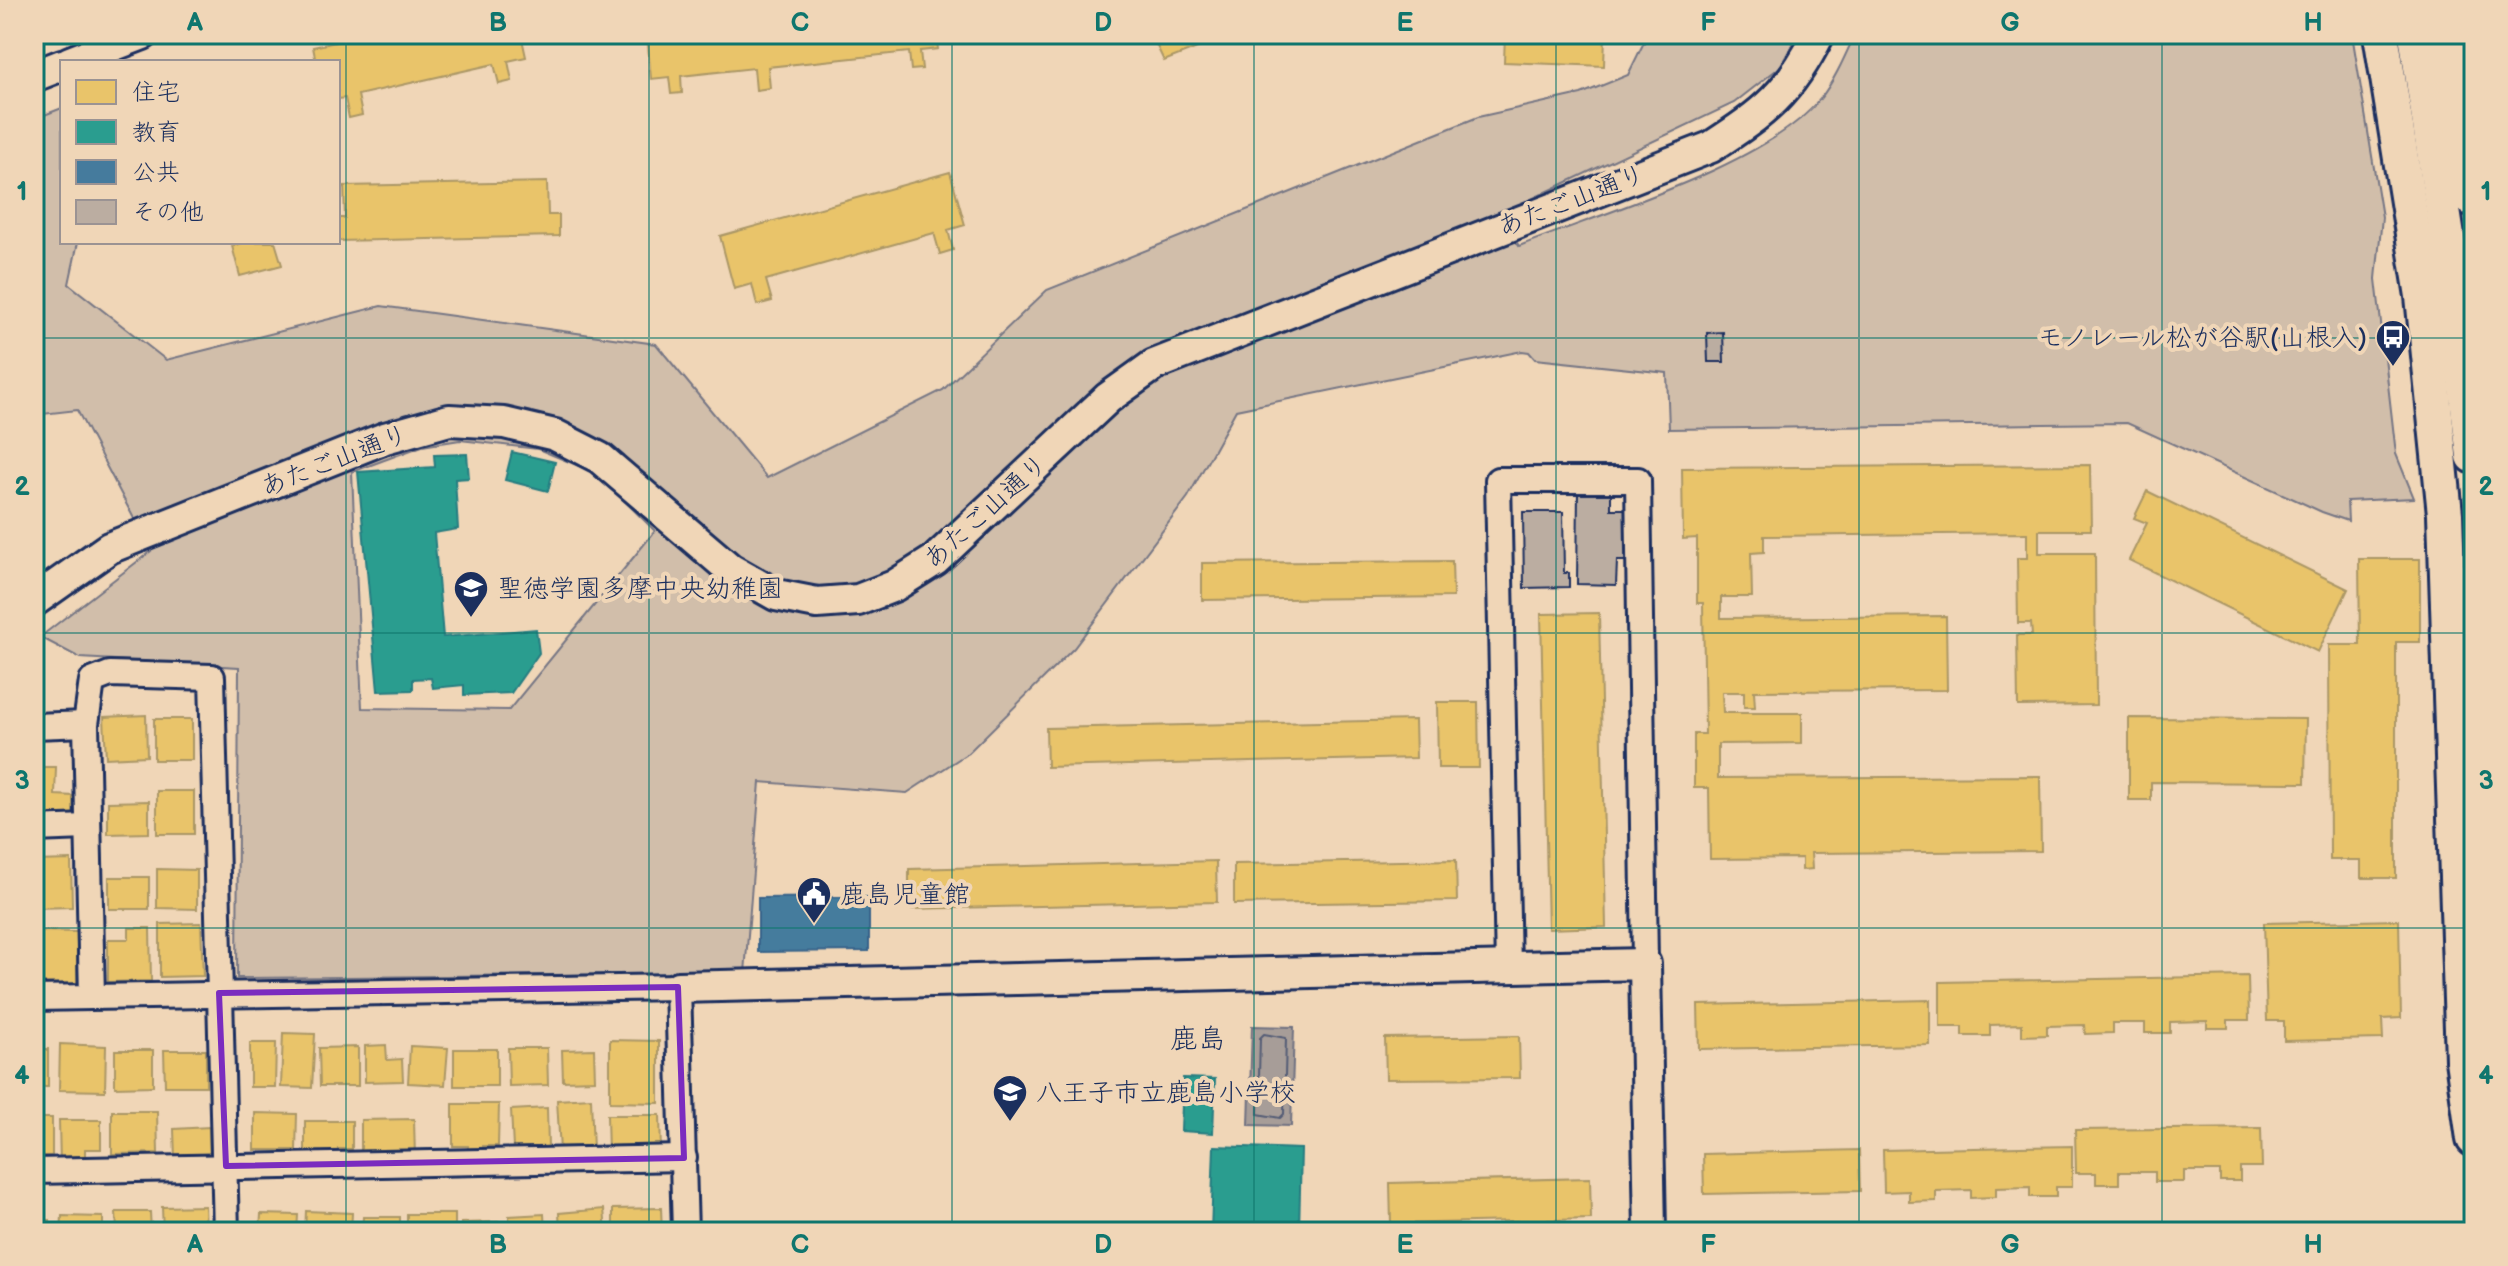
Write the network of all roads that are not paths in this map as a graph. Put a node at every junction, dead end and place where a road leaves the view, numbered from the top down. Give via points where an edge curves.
1 (143, 34) edge
2 (1819, 34) edge
3 (2381, 34) edge
4 (2416, 34) edge
5 (2447, 34) edge
6 (75, 60) edge
7 (60, 66) edge
8 (34, 76) edge
9 (2474, 200) edge
10 (2474, 456) edge
11 (34, 601) edge
12 (86, 724) junction
13 (34, 726) edge
14 (87, 827) junction
15 (34, 829) edge
16 (2458, 934) junction
17 (1645, 964) junction
18 (1508, 968) junction
19 (2474, 985) edge
20 (678, 987) junction
21 (219, 993) junction
22 (92, 996) junction
23 (34, 998) edge
24 (2474, 1139) edge
25 (684, 1158) junction
26 (226, 1166) junction
27 (34, 1171) edge
28 (226, 1232) edge
29 (685, 1232) edge
30 (1650, 1232) edge

1 - 6 street
2 - 11 street, あたご山通り via 1800,72 1765,112 1711,147 1154,365 1108,398 935,560 894,586 858,600 817,603 776,595 730,569 600,458 555,435 504,423 449,420 385,438 109,548
3 - 16 main road via 2423,296 2445,514
4 - 10 main road
5 - 9 main road
7 - 8 street
12 - 13 street
12 - 14 street
12 - 21 street via 92,681 110,674 212,677
14 - 15 street
14 - 22 street
16 - 19 main road
16 - 24 main road via 2463,1060
17 - 18 street
17 - 18 street via 1638,480 1498,480
17 - 30 street
18 - 20 street
20 - 21 street
20 - 25 street
21 - 22 street
21 - 26 street
22 - 23 street
25 - 26 street
25 - 29 street
26 - 27 street
26 - 28 street

